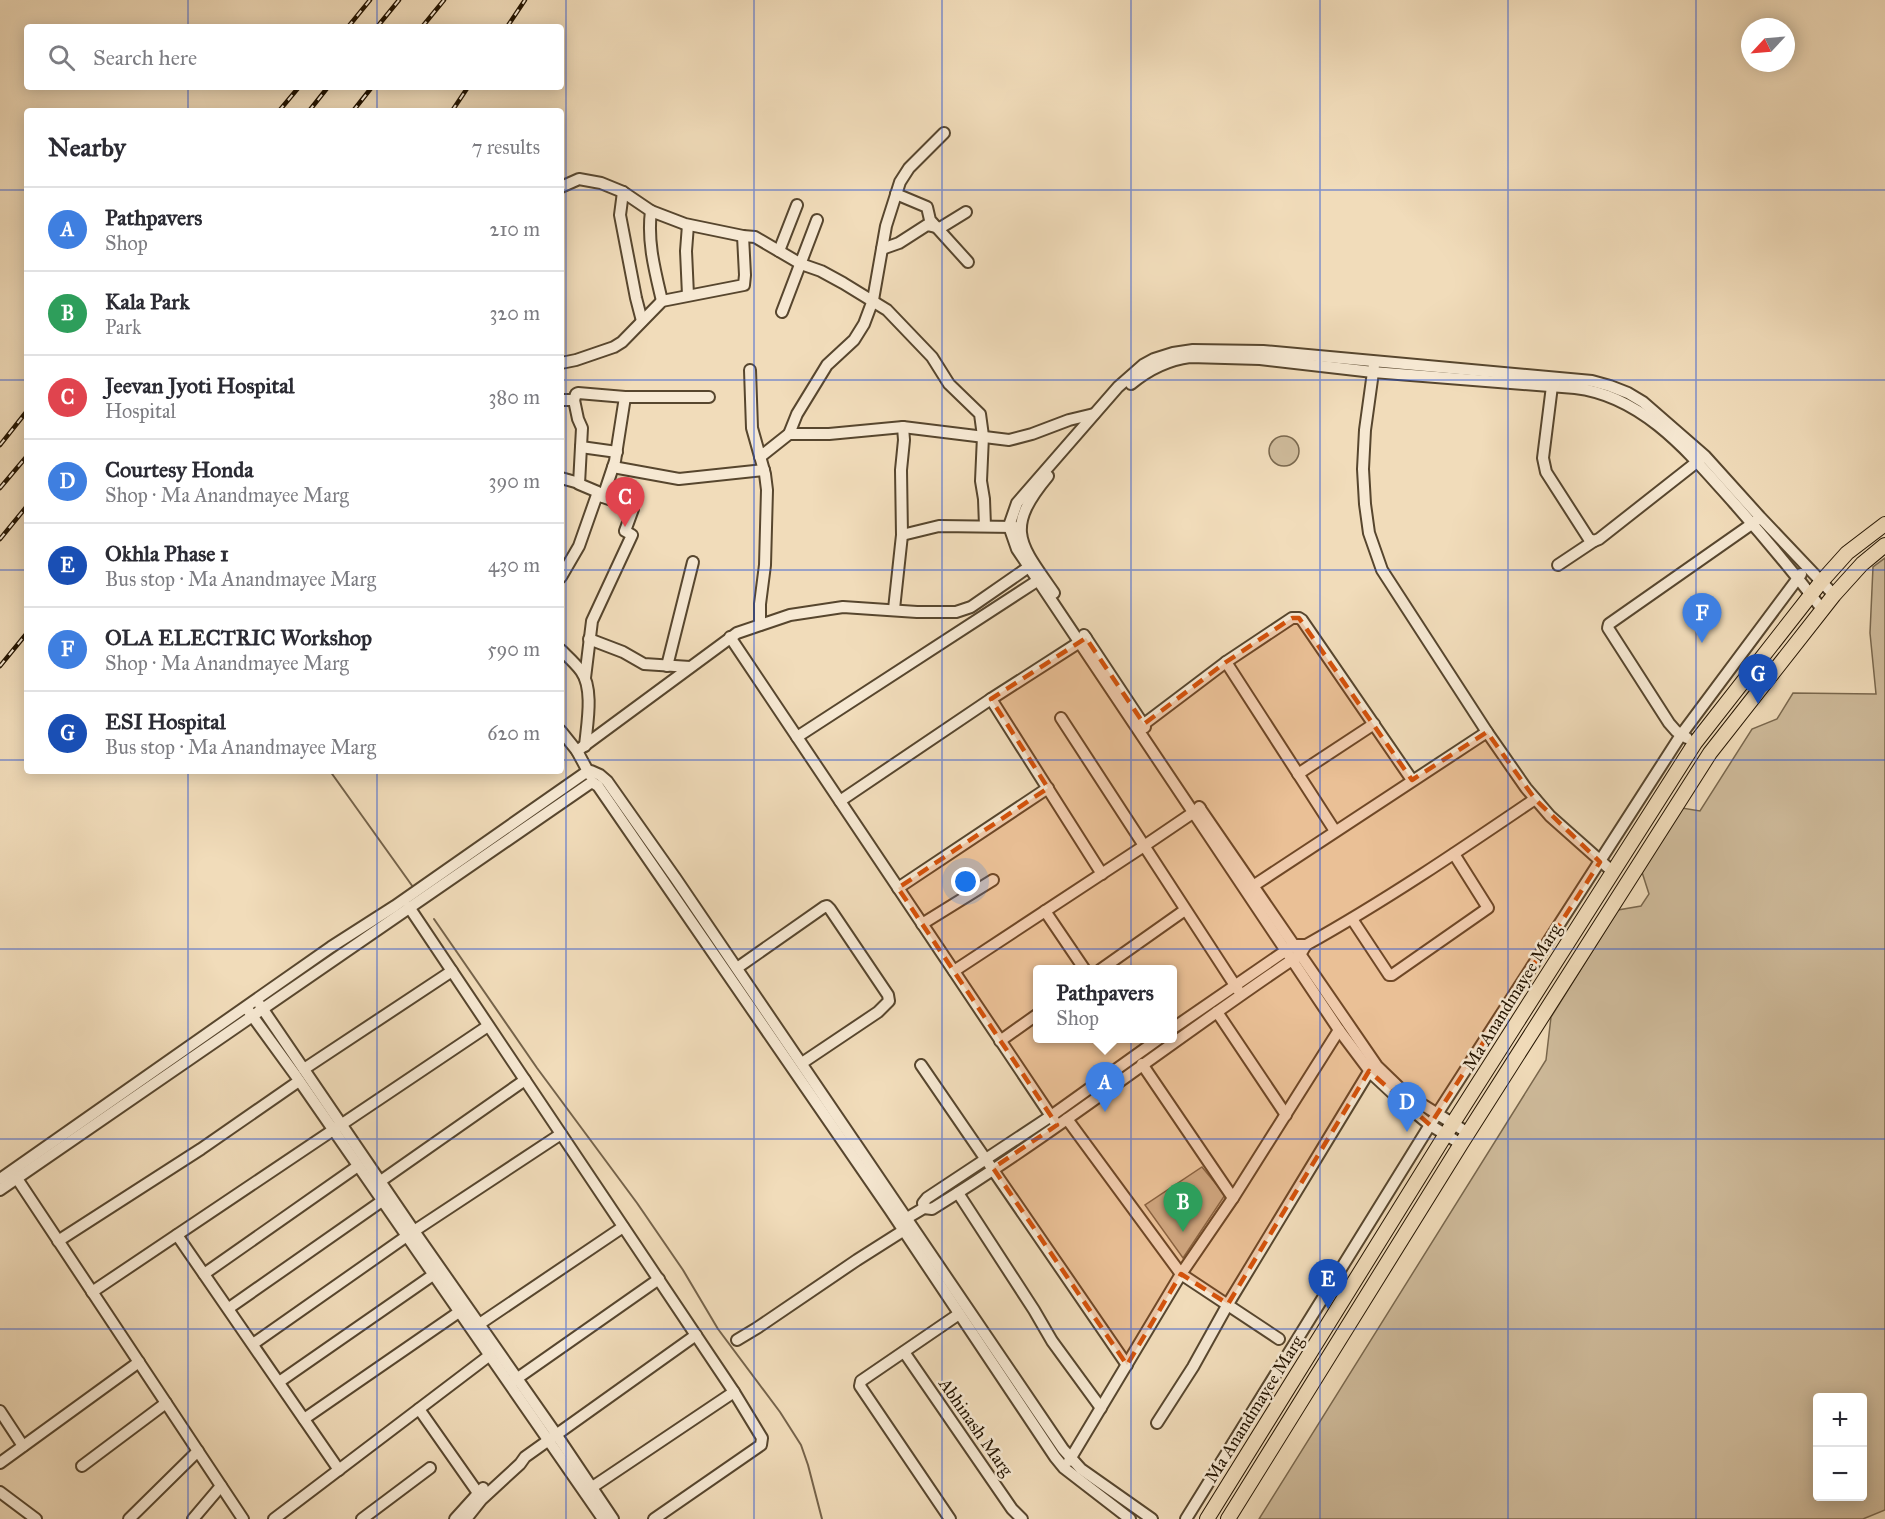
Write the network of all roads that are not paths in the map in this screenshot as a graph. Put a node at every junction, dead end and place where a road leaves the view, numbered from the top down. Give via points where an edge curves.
1 (944, 133) dead end
2 (564, 186) edge
3 (623, 192) junction
4 (896, 194) junction
5 (797, 205) dead end
6 (651, 211) junction
7 (966, 212) dead end
8 (817, 220) dead end
9 (688, 225) junction
10 (936, 228) junction
11 (742, 236) junction
12 (882, 249) junction
13 (779, 251) junction
14 (968, 262) dead end
15 (801, 264) junction
16 (688, 295) junction
17 (873, 300) junction
18 (662, 301) junction
19 (782, 312) dead end
20 (642, 321) junction
21 (564, 362) edge
22 (1374, 367) junction
23 (750, 370) dead end
24 (1142, 371) junction
25 (1552, 386) junction
26 (709, 397) dead end
27 (625, 398) junction
28 (564, 400) edge
29 (574, 400) junction
30 (1094, 414) junction
31 (903, 427) junction
32 (789, 434) junction
33 (983, 436) junction
34 (581, 447) junction
35 (617, 452) junction
36 (760, 457) junction
37 (1701, 459) junction
38 (613, 467) junction
39 (764, 470) junction
40 (564, 479) edge
41 (579, 483) junction
42 (600, 496) junction
43 (1756, 520) junction
44 (1885, 524) edge
45 (985, 526) junction
46 (1014, 527) junction
47 (902, 535) junction
48 (1594, 541) junction
49 (1885, 545) edge
50 (693, 562) dead end
51 (1031, 565) junction
52 (1558, 565) dead end
53 (1807, 567) junction
54 (564, 572) edge
55 (1798, 578) junction
56 (1037, 581) junction
57 (1821, 582) junction
58 (1811, 594) junction
59 (1833, 594) junction
60 (894, 609) junction
61 (1822, 609) junction
62 (760, 625) junction
63 (730, 638) junction
64 (589, 639) junction
65 (1083, 640) junction
66 (564, 653) edge
67 (1226, 662) junction
68 (667, 666) junction
69 (690, 667) junction
70 (585, 678) junction
71 (991, 699) junction
72 (1061, 718) dead end
73 (1144, 724) junction
74 (1374, 724) junction
75 (1487, 732) junction
76 (564, 734) edge
77 (1681, 735) junction
78 (797, 737) junction
79 (1695, 743) junction
80 (581, 748) junction
81 (588, 772) junction
82 (1298, 774) junction
83 (1412, 780) junction
84 (595, 784) junction
85 (1048, 788) junction
86 (1535, 799) junction
87 (840, 801) junction
88 (1197, 810) junction
89 (1335, 831) junction
90 (1144, 846) junction
91 (1454, 854) junction
92 (1600, 862) junction
93 (1613, 872) junction
94 (1102, 874) junction
95 (993, 880) dead end
96 (1253, 886) junction
97 (898, 888) junction
98 (409, 907) junction
99 (1185, 910) junction
100 (1045, 911) junction
101 (1353, 919) junction
102 (922, 924) junction
103 (1296, 951) junction
104 (1082, 965) edge
105 (1106, 965) edge
106 (737, 968) junction
107 (452, 971) junction
108 (954, 971) junction
109 (1238, 990) junction
110 (260, 1004) junction
111 (249, 1012) junction
112 (1217, 1012) junction
113 (1033, 1017) edge
114 (488, 1026) junction
115 (1177, 1027) edge
116 (1339, 1030) junction
117 (1177, 1040) edge
118 (999, 1041) junction
119 (1154, 1043) edge
120 (1172, 1043) edge
121 (802, 1063) junction
122 (1142, 1064) junction
123 (921, 1065) dead end
124 (304, 1069) junction
125 (1370, 1070) junction
126 (525, 1080) junction
127 (299, 1081) junction
128 (1437, 1114) junction
129 (1286, 1115) junction
130 (1067, 1119) junction
131 (1054, 1121) junction
132 (1430, 1125) junction
133 (338, 1127) junction
134 (1449, 1129) junction
135 (561, 1134) junction
136 (1464, 1139) junction
137 (990, 1164) junction
138 (358, 1167) junction
139 (14, 1174) junction
140 (0, 1179) edge
141 (376, 1184) junction
142 (0, 1190) edge
143 (958, 1193) junction
144 (1233, 1198) junction
145 (382, 1201) junction
146 (924, 1208) junction
147 (905, 1224) junction
148 (623, 1227) junction
149 (410, 1234) junction
150 (177, 1235) junction
151 (58, 1241) junction
152 (204, 1274) junction
153 (1181, 1274) junction
154 (433, 1275) junction
155 (658, 1279) junction
156 (93, 1292) junction
157 (1228, 1304) junction
158 (229, 1308) junction
159 (459, 1312) junction
160 (959, 1314) junction
161 (475, 1327) junction
162 (696, 1335) junction
163 (1279, 1339) dead end
164 (737, 1340) dead end
165 (253, 1344) junction
166 (904, 1352) junction
167 (490, 1355) junction
168 (139, 1362) junction
169 (1127, 1365) junction
170 (513, 1381) junction
171 (279, 1382) junction
172 (734, 1392) junction
173 (166, 1403) junction
174 (1101, 1408) junction
175 (419, 1409) junction
176 (0, 1411) edge
177 (304, 1419) junction
178 (1157, 1423) dead end
179 (552, 1437) junction
180 (23, 1446) junction
181 (198, 1451) junction
182 (525, 1457) junction
183 (1071, 1458) junction
184 (0, 1463) edge
185 (82, 1466) dead end
186 (430, 1468) dead end
187 (1064, 1468) junction
188 (339, 1470) junction
189 (221, 1486) junction
190 (589, 1490) junction
191 (0, 1492) edge
192 (478, 1493) junction
193 (36, 1519) edge
194 (129, 1519) edge
195 (193, 1519) edge
196 (243, 1519) edge
197 (274, 1519) edge
198 (362, 1519) edge
199 (455, 1519) edge
200 (466, 1519) edge
201 (603, 1519) edge
202 (613, 1519) edge
203 (654, 1519) edge
204 (950, 1519) edge
205 (1022, 1519) edge
206 (1130, 1519) edge
207 (1152, 1519) edge
208 (1186, 1519) edge
209 (1207, 1519) edge
210 (1228, 1519) edge

1 - 4 street via 904,175
2 - 3 street via 584,179
3 - 6 street
3 - 20 street via 621,215
4 - 10 street via 927,207 928,217
4 - 12 street
5 - 13 street
6 - 9 street
6 - 18 street via 650,238
7 - 10 street
8 - 15 street
9 - 11 street
9 - 16 street
10 - 12 street via 927,225
10 - 14 street
11 - 13 street via 760,239
11 - 16 street via 744,285
12 - 17 street
13 - 15 street
15 - 17 street
15 - 19 street
16 - 18 street
17 - 32 street via 854,340 827,365
17 - 33 street via 900,323 932,357 949,384 977,410
18 - 20 street
20 - 21 street via 614,347
22 - 24 street via 1263,351 1193,350 1154,359
22 - 25 street
22 - 37 street via 1592,381 1610,386 1643,402
22 - 75 street via 1363,469 1369,533 1382,570
23 - 36 street via 752,428
24 - 30 street via 1118,387
24 - 46 street via 1043,483
25 - 37 street via 1590,390 1619,401
25 - 48 street via 1544,466 1589,539
26 - 27 street
27 - 29 street via 578,393
27 - 35 street
28 - 29 street
29 - 34 street via 582,428
30 - 33 street via 1016,439
30 - 46 street via 1017,503
31 - 32 street
31 - 33 street
31 - 47 street
32 - 36 street
33 - 45 street via 981,482
34 - 35 street
34 - 41 street
35 - 38 street
36 - 39 street
37 - 43 street
37 - 48 street
38 - 39 street via 678,479
38 - 42 street
39 - 62 street via 765,552
40 - 41 street
41 - 42 street
42 - 54 street
42 - 64 street via 633,508 625,531 632,535 592,621
43 - 53 street
43 - 55 street
43 - 77 street via 1609,624 1610,632 1669,723
44 - 57 main road, Ma Anandmayee Marg via 1847,553
45 - 46 street
45 - 47 street via 939,526
46 - 51 street via 1017,549
47 - 60 street
48 - 52 street
49 - 59 main road, Ma Anandmayee Marg
50 - 68 street
51 - 56 street
51 - 60 street via 957,612
51 - 65 street
53 - 55 street
53 - 57 street
55 - 58 street
55 - 77 street
56 - 65 street
56 - 78 street
57 - 58 main road, Ma Anandmayee Marg
57 - 59 street
58 - 61 street
58 - 79 main road, Ma Anandmayee Marg
59 - 61 main road, Ma Anandmayee Marg
60 - 62 street via 843,606
61 - 136 main road, Ma Anandmayee Marg via 1710,753
62 - 63 street
63 - 69 street
63 - 78 street
64 - 68 street via 644,664
64 - 70 street
65 - 71 street
65 - 73 street
65 - 88 street
66 - 70 street
67 - 73 street
67 - 74 street via 1292,618 1299,618
67 - 82 street
68 - 69 street
69 - 80 street
70 - 80 street via 589,711
71 - 85 street
71 - 87 street
72 - 90 street
73 - 88 street
74 - 82 street
74 - 83 street
75 - 83 street
75 - 86 street
76 - 80 street
77 - 79 street
77 - 92 street
78 - 87 street
79 - 93 main road, Ma Anandmayee Marg
80 - 81 street
81 - 84 street
81 - 106 street via 596,772 607,781
81 - 110 street
82 - 89 street
83 - 89 street
84 - 98 street via 590,783
84 - 147 street
85 - 94 street
85 - 97 street
86 - 91 street
86 - 92 street
87 - 97 street
88 - 90 street
88 - 96 street
88 - 103 street
89 - 96 street
90 - 94 street
90 - 99 street
91 - 101 street
91 - 101 street via 1488,908 1392,975
92 - 93 street
92 - 128 street
93 - 134 main road, Ma Anandmayee Marg
94 - 100 street
95 - 102 street
96 - 103 street
97 - 102 street
98 - 107 street
98 - 110 street
99 - 105 street
99 - 109 street
100 - 104 street
100 - 108 street
101 - 103 street
102 - 108 street
103 - 109 street
103 - 116 street
103 - 128 street via 1377,1066 1407,1095
106 - 121 street
106 - 121 street via 824,907 830,909 889,1001
107 - 114 street
107 - 124 street
108 - 118 street
109 - 112 street
109 - 115 street
110 - 111 street
110 - 124 street
111 - 127 street
111 - 139 street
112 - 117 street
112 - 129 street
113 - 118 street
114 - 126 street
114 - 133 street
116 - 125 street
116 - 129 street
118 - 131 street
119 - 131 street
120 - 122 street
121 - 147 street
122 - 130 street
122 - 144 street
123 - 137 street
124 - 133 street
125 - 132 street
125 - 157 street
126 - 135 street
126 - 141 street
127 - 133 street
127 - 151 street
128 - 132 street
128 - 134 street
129 - 144 street
130 - 131 street
130 - 153 street
131 - 137 street
132 - 134 street
132 - 208 street
133 - 138 street
133 - 141 street
133 - 150 street
134 - 136 street
134 - 209 main road, Ma Anandmayee Marg
135 - 148 street
135 - 149 street
136 - 210 main road, Ma Anandmayee Marg
137 - 143 street
137 - 146 street via 927,1198
137 - 169 street
138 - 141 street
138 - 152 street
139 - 140 street
139 - 142 street
139 - 151 street
141 - 145 street
141 - 149 street
143 - 146 street via 932,1209
143 - 174 street via 1052,1341
144 - 153 street
145 - 149 street
145 - 158 street
146 - 147 street
147 - 160 street
147 - 164 street
147 - 183 street
148 - 155 street
148 - 161 street
149 - 154 street
149 - 161 street
149 - 165 street
150 - 152 street
150 - 156 street
151 - 156 street
152 - 158 street
153 - 157 street
153 - 169 street
154 - 159 street
154 - 171 street
155 - 162 street
155 - 170 street
156 - 168 street
157 - 163 street
157 - 178 street
158 - 165 street
159 - 161 street
159 - 177 street
160 - 166 street
160 - 187 street
161 - 167 street
161 - 170 street
162 - 172 street
162 - 179 street
165 - 171 street
166 - 204 street via 861,1382 861,1390
166 - 205 street, Abhinash Marg
167 - 170 street
167 - 175 street
168 - 173 street
168 - 180 street
169 - 174 street
170 - 179 street
171 - 177 street
172 - 190 street
172 - 203 street via 762,1438 761,1445
173 - 181 street
173 - 185 street
174 - 183 street
175 - 188 street
175 - 192 street
176 - 180 street
177 - 188 street
179 - 182 street
179 - 190 street
180 - 184 street
181 - 189 street
181 - 194 street
182 - 192 street
182 - 200 street
183 - 187 street
183 - 207 street
186 - 198 street
187 - 206 street
188 - 197 street
189 - 195 street
189 - 196 street
190 - 201 street
190 - 202 street
191 - 193 street
192 - 199 street

